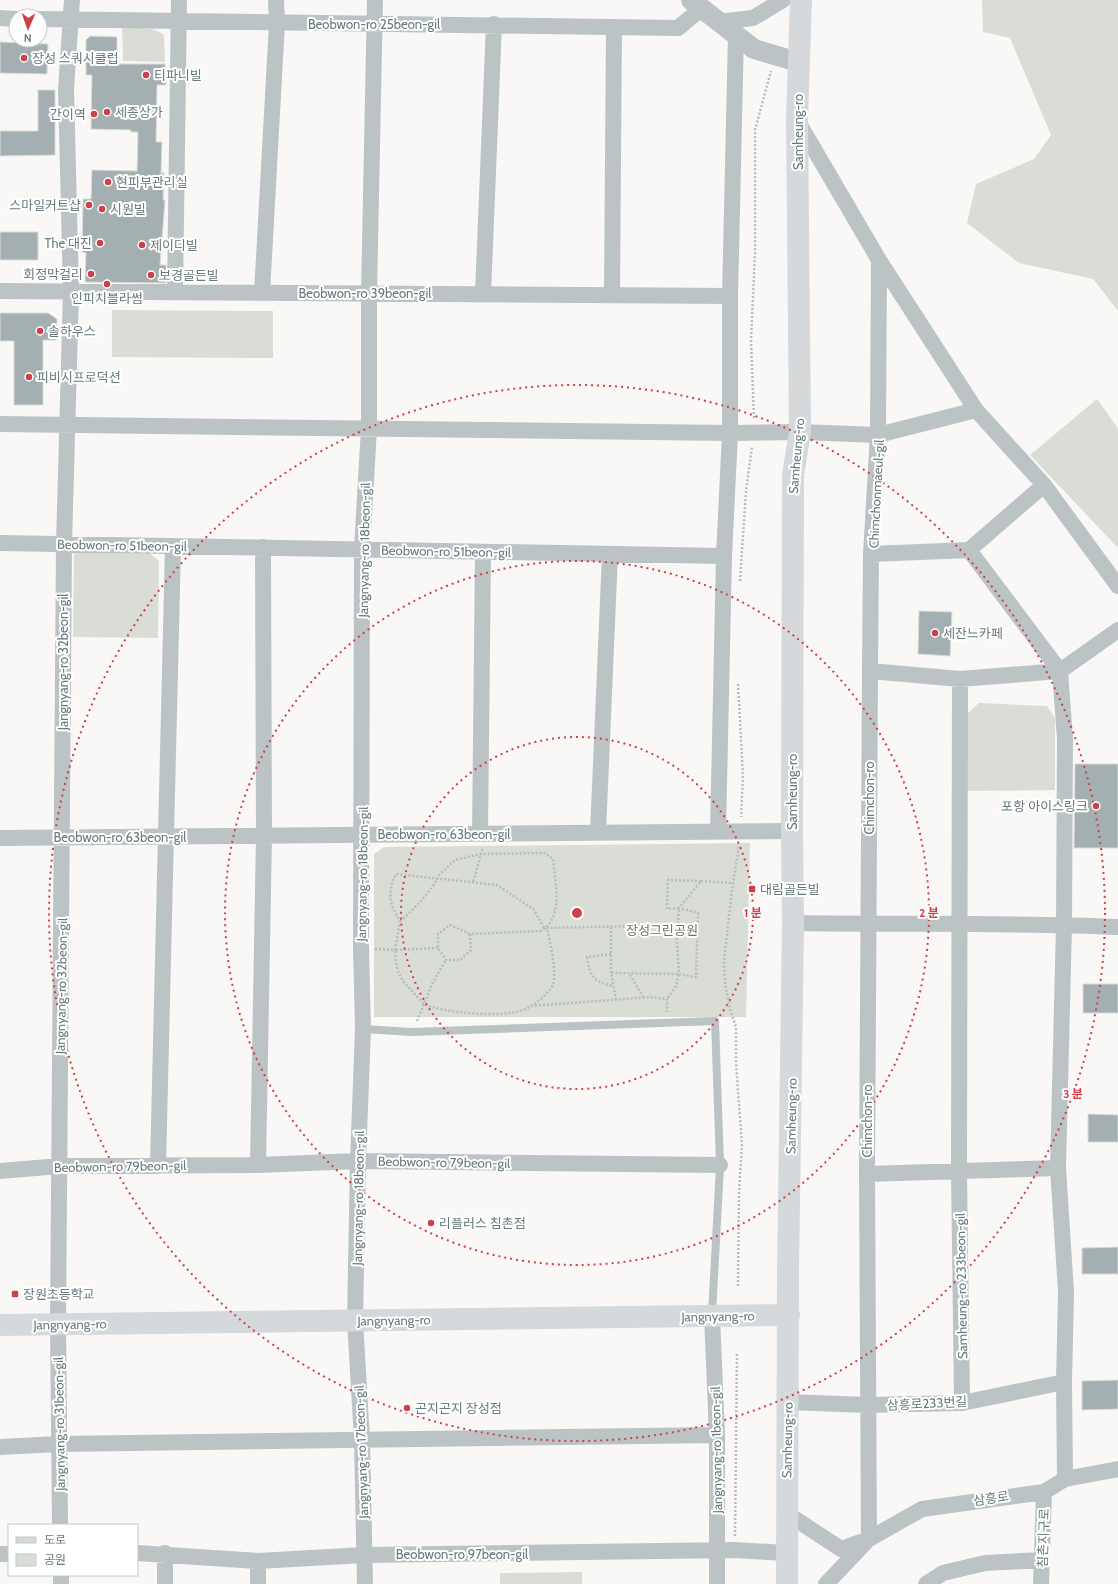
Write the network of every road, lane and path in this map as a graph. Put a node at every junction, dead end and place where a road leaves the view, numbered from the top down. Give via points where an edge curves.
1 (72, 0) edge
2 (179, 0) edge
3 (276, 0) edge
4 (375, 0) edge
5 (783, 0) edge
6 (801, 0) edge
7 (696, 5) edge
8 (48, 19) edge
9 (72, 20) junction
10 (179, 20) junction
11 (718, 22) junction
12 (277, 23) junction
13 (375, 24) junction
14 (494, 24) junction
15 (614, 27) junction
16 (736, 35) junction
17 (775, 55) junction
18 (798, 62) junction
19 (797, 120) junction
20 (879, 260) junction
21 (0, 290) edge
22 (71, 291) junction
23 (175, 292) junction
24 (262, 293) junction
25 (369, 293) junction
26 (483, 294) junction
27 (612, 295) junction
28 (730, 296) junction
29 (976, 410) junction
30 (0, 424) edge
31 (68, 425) junction
32 (369, 428) junction
33 (754, 431) junction
34 (800, 432) junction
35 (730, 433) junction
36 (878, 434) junction
37 (1044, 485) junction
38 (0, 543) edge
39 (64, 544) junction
40 (173, 546) junction
41 (263, 547) junction
42 (362, 549) junction
43 (969, 550) junction
44 (483, 552) junction
45 (610, 554) junction
46 (872, 554) junction
47 (724, 556) junction
48 (740, 584) dead end
49 (1118, 586) edge
50 (1118, 630) edge
51 (870, 671) junction
52 (1060, 671) junction
53 (737, 677) dead end
54 (960, 679) junction
55 (792, 831) junction
56 (718, 832) junction
57 (742, 832) junction
58 (598, 833) junction
59 (480, 834) junction
60 (363, 835) junction
61 (165, 836) junction
62 (264, 836) junction
63 (63, 837) junction
64 (0, 838) edge
65 (481, 854) junction
66 (438, 880) junction
67 (701, 881) junction
68 (473, 883) junction
69 (733, 883) junction
70 (679, 908) junction
71 (400, 921) junction
72 (793, 923) junction
73 (960, 923) junction
74 (678, 925) junction
75 (868, 925) junction
76 (1064, 925) junction
77 (611, 927) junction
78 (1118, 927) edge
79 (546, 928) junction
80 (470, 934) junction
81 (361, 948) junction
82 (438, 948) junction
83 (395, 950) junction
84 (611, 954) junction
85 (446, 960) junction
86 (611, 973) junction
87 (679, 974) junction
88 (630, 975) junction
89 (613, 986) junction
90 (644, 998) junction
91 (667, 999) junction
92 (616, 1000) junction
93 (424, 1003) junction
94 (530, 1006) junction
95 (668, 1022) junction
96 (363, 1029) junction
97 (412, 1032) junction
98 (358, 1161) junction
99 (258, 1165) junction
100 (720, 1165) junction
101 (60, 1166) junction
102 (158, 1166) junction
103 (1058, 1168) junction
104 (959, 1170) junction
105 (0, 1171) edge
106 (867, 1174) junction
107 (738, 1286) dead end
108 (789, 1315) junction
109 (712, 1316) junction
110 (355, 1320) junction
111 (58, 1324) junction
112 (0, 1325) edge
113 (737, 1353) dead end
114 (1064, 1382) junction
115 (788, 1402) junction
116 (962, 1403) junction
117 (867, 1405) junction
118 (717, 1435) junction
119 (362, 1440) junction
120 (58, 1444) junction
121 (0, 1447) edge
122 (1118, 1470) edge
123 (1065, 1479) junction
124 (1044, 1492) junction
125 (786, 1513) junction
126 (60, 1524) edge
127 (869, 1539) junction
128 (735, 1543) dead end
129 (718, 1551) junction
130 (138, 1553) edge
131 (166, 1553) junction
132 (786, 1553) junction
133 (364, 1555) junction
134 (258, 1560) junction
135 (1042, 1560) junction
136 (165, 1584) edge
137 (258, 1584) edge
138 (364, 1584) edge
139 (717, 1584) edge
140 (786, 1584) edge
141 (826, 1584) edge
142 (926, 1584) edge
143 (1041, 1584) edge

1 - 9 street, Jangnyang-ro 32beon-gil
2 - 10 street
3 - 12 street
4 - 13 street, Jangnyang-ro 18beon-gil
5 - 11 street via 753,18
6 - 18 main road, Samheung-ro
7 - 11 street
7 - 15 street, Beobwon-ro 25beon-gil via 678,28
8 - 9 street, Beobwon-ro 25beon-gil
9 - 10 street, Beobwon-ro 25beon-gil
9 - 22 street, Jangnyang-ro 32beon-gil via 66,89
10 - 12 street, Beobwon-ro 25beon-gil
10 - 23 street
11 - 16 street
12 - 13 street, Beobwon-ro 25beon-gil
12 - 24 street
13 - 14 street, Beobwon-ro 25beon-gil
13 - 25 street, Jangnyang-ro 18beon-gil
14 - 15 street, Beobwon-ro 25beon-gil
14 - 26 street
15 - 27 street
16 - 17 street via 754,49
16 - 28 street
17 - 18 street
17 - 33 path via 755,130 756,253 751,341
18 - 19 main road, Samheung-ro
19 - 20 street
19 - 34 main road, Samheung-ro
20 - 29 street
20 - 36 street
21 - 22 street, Beobwon-ro 39beon-gil
22 - 23 street, Beobwon-ro 39beon-gil
22 - 31 street, Jangnyang-ro 32beon-gil
23 - 24 street, Beobwon-ro 39beon-gil
24 - 25 street, Beobwon-ro 39beon-gil
25 - 26 street, Beobwon-ro 39beon-gil
25 - 32 street, Jangnyang-ro 18beon-gil
26 - 27 street, Beobwon-ro 39beon-gil
27 - 28 street, Beobwon-ro 39beon-gil
28 - 35 street
29 - 36 street, Chimchonmaeul-gil
29 - 37 street
30 - 31 street
31 - 32 street
31 - 39 street, Jangnyang-ro 32beon-gil
32 - 35 street
32 - 42 street, Jangnyang-ro 18beon-gil
33 - 34 street
33 - 35 street
33 - 48 path via 746,491
34 - 36 street
34 - 55 main road, Samheung-ro via 793,475
35 - 47 street
36 - 46 street, Chimchonmaeul-gil
37 - 43 street
37 - 49 street
38 - 39 street, Beobwon-ro 51beon-gil
39 - 40 street, Beobwon-ro 51beon-gil
39 - 63 street, Jangnyang-ro 32beon-gil
40 - 41 street, Beobwon-ro 51beon-gil
40 - 61 street
41 - 42 street, Beobwon-ro 51beon-gil
41 - 62 street
42 - 44 street, Beobwon-ro 51beon-gil
42 - 60 street, Jangnyang-ro 18beon-gil
43 - 46 street, Chimchonmaeul-gil
43 - 52 street
44 - 45 street, Beobwon-ro 51beon-gil
44 - 59 street
45 - 47 street, Beobwon-ro 51beon-gil
45 - 58 street
46 - 51 street, Chimchon-ro
47 - 56 street
50 - 52 street
51 - 54 street
51 - 75 street, Chimchon-ro
52 - 54 street
52 - 76 street via 1065,740
53 - 57 path via 743,776
54 - 73 street
55 - 57 street, Beobwon-ro 63beon-gil
55 - 72 main road, Samheung-ro
56 - 57 street, Beobwon-ro 63beon-gil
56 - 58 street, Beobwon-ro 63beon-gil
57 - 69 path
58 - 59 street, Beobwon-ro 63beon-gil
59 - 60 street, Beobwon-ro 63beon-gil
59 - 65 path via 486,838
60 - 62 street, Beobwon-ro 63beon-gil
60 - 81 street, Jangnyang-ro 18beon-gil
61 - 62 street, Beobwon-ro 63beon-gil
61 - 63 street, Beobwon-ro 63beon-gil
61 - 102 street
62 - 99 street
63 - 64 street, Beobwon-ro 63beon-gil
63 - 101 street, Jangnyang-ro 32beon-gil
65 - 66 path via 455,860 438,876
65 - 68 path
65 - 79 path via 545,853 553,859 558,901
66 - 68 path
66 - 71 path
66 - 71 path via 429,876 396,874 389,887 392,909
67 - 69 path
67 - 70 path
67 - 70 path via 668,880 667,909
68 - 79 path via 497,885 533,910
69 - 107 path via 724,961 725,983 736,1027 742,1145
70 - 74 path
70 - 87 path via 698,913 696,977
71 - 83 path
72 - 75 street
72 - 108 main road, Samheung-ro
73 - 75 street
73 - 76 street
73 - 104 street
74 - 77 path
74 - 87 path
75 - 106 street, Chimchon-ro
76 - 78 street
76 - 103 street
77 - 79 path
77 - 84 path
79 - 80 path via 541,931
79 - 94 path via 553,956 552,985 539,1001
80 - 82 path via 450,925 438,934
80 - 85 path via 471,950 460,960
81 - 83 path
81 - 96 street, Jangnyang-ro 18beon-gil
82 - 83 path
82 - 85 path
83 - 93 path via 401,979
84 - 86 path
84 - 89 path via 587,957 589,971 599,983
85 - 93 path
86 - 88 path
86 - 89 path
87 - 88 path
87 - 91 path via 676,986
88 - 90 path
89 - 92 path
90 - 91 path
90 - 92 path
91 - 95 path
92 - 94 path
93 - 94 path via 482,1015 523,1011
93 - 97 path
95 - 97 lane
95 - 100 lane via 715,1021
96 - 97 lane
96 - 98 street, Jangnyang-ro 18beon-gil
98 - 99 street, Beobwon-ro 79beon-gil
98 - 100 street, Beobwon-ro 79beon-gil
98 - 110 street, Jangnyang-ro 18beon-gil
99 - 102 street, Beobwon-ro 79beon-gil
100 - 109 lane
101 - 102 street, Beobwon-ro 79beon-gil
101 - 105 street, Beobwon-ro 79beon-gil
101 - 111 street, Jangnyang-ro 32beon-gil
103 - 104 street
103 - 114 street via 1066,1292
104 - 106 street
104 - 116 street, Samheung-ro 233beon-gil
106 - 117 street
108 - 109 main road, Jangnyang-ro
108 - 115 main road, Samheung-ro
109 - 110 main road, Jangnyang-ro
109 - 118 street, Jangnyang-ro 1beon-gil
110 - 111 main road, Jangnyang-ro
110 - 119 street, Jangnyang-ro 17beon-gil
111 - 112 main road, Jangnyang-ro
111 - 120 street, Jangnyang-ro 31beon-gil
113 - 128 path
114 - 116 street, 삼흥로233번길
114 - 123 street
115 - 117 street, 삼흥로233번길
115 - 125 main road, Samheung-ro
116 - 117 street, 삼흥로233번길
117 - 127 street
118 - 119 street
118 - 129 street, Jangnyang-ro 1beon-gil
119 - 120 street
119 - 133 street, Jangnyang-ro 17beon-gil
120 - 121 street
120 - 126 street, Jangnyang-ro 31beon-gil
122 - 123 street, 삼흥로
123 - 124 street, 삼흥로
124 - 127 street, 삼흥로 via 922,1509
124 - 135 street, 침촌지구로
125 - 127 street, 삼흥로 via 841,1549
125 - 132 main road, Samheung-ro
127 - 141 street, 삼흥로
129 - 132 street, Beobwon-ro 97beon-gil
129 - 133 street, Beobwon-ro 97beon-gil
129 - 139 street, Jangnyang-ro 1beon-gil
130 - 131 street, Beobwon-ro 97beon-gil
131 - 134 street, Beobwon-ro 97beon-gil
131 - 136 street
132 - 140 main road, Samheung-ro
133 - 134 street, Beobwon-ro 97beon-gil
133 - 138 street, Jangnyang-ro 17beon-gil
134 - 137 street
135 - 142 street via 985,1564 943,1573
135 - 143 street, 침촌지구로

